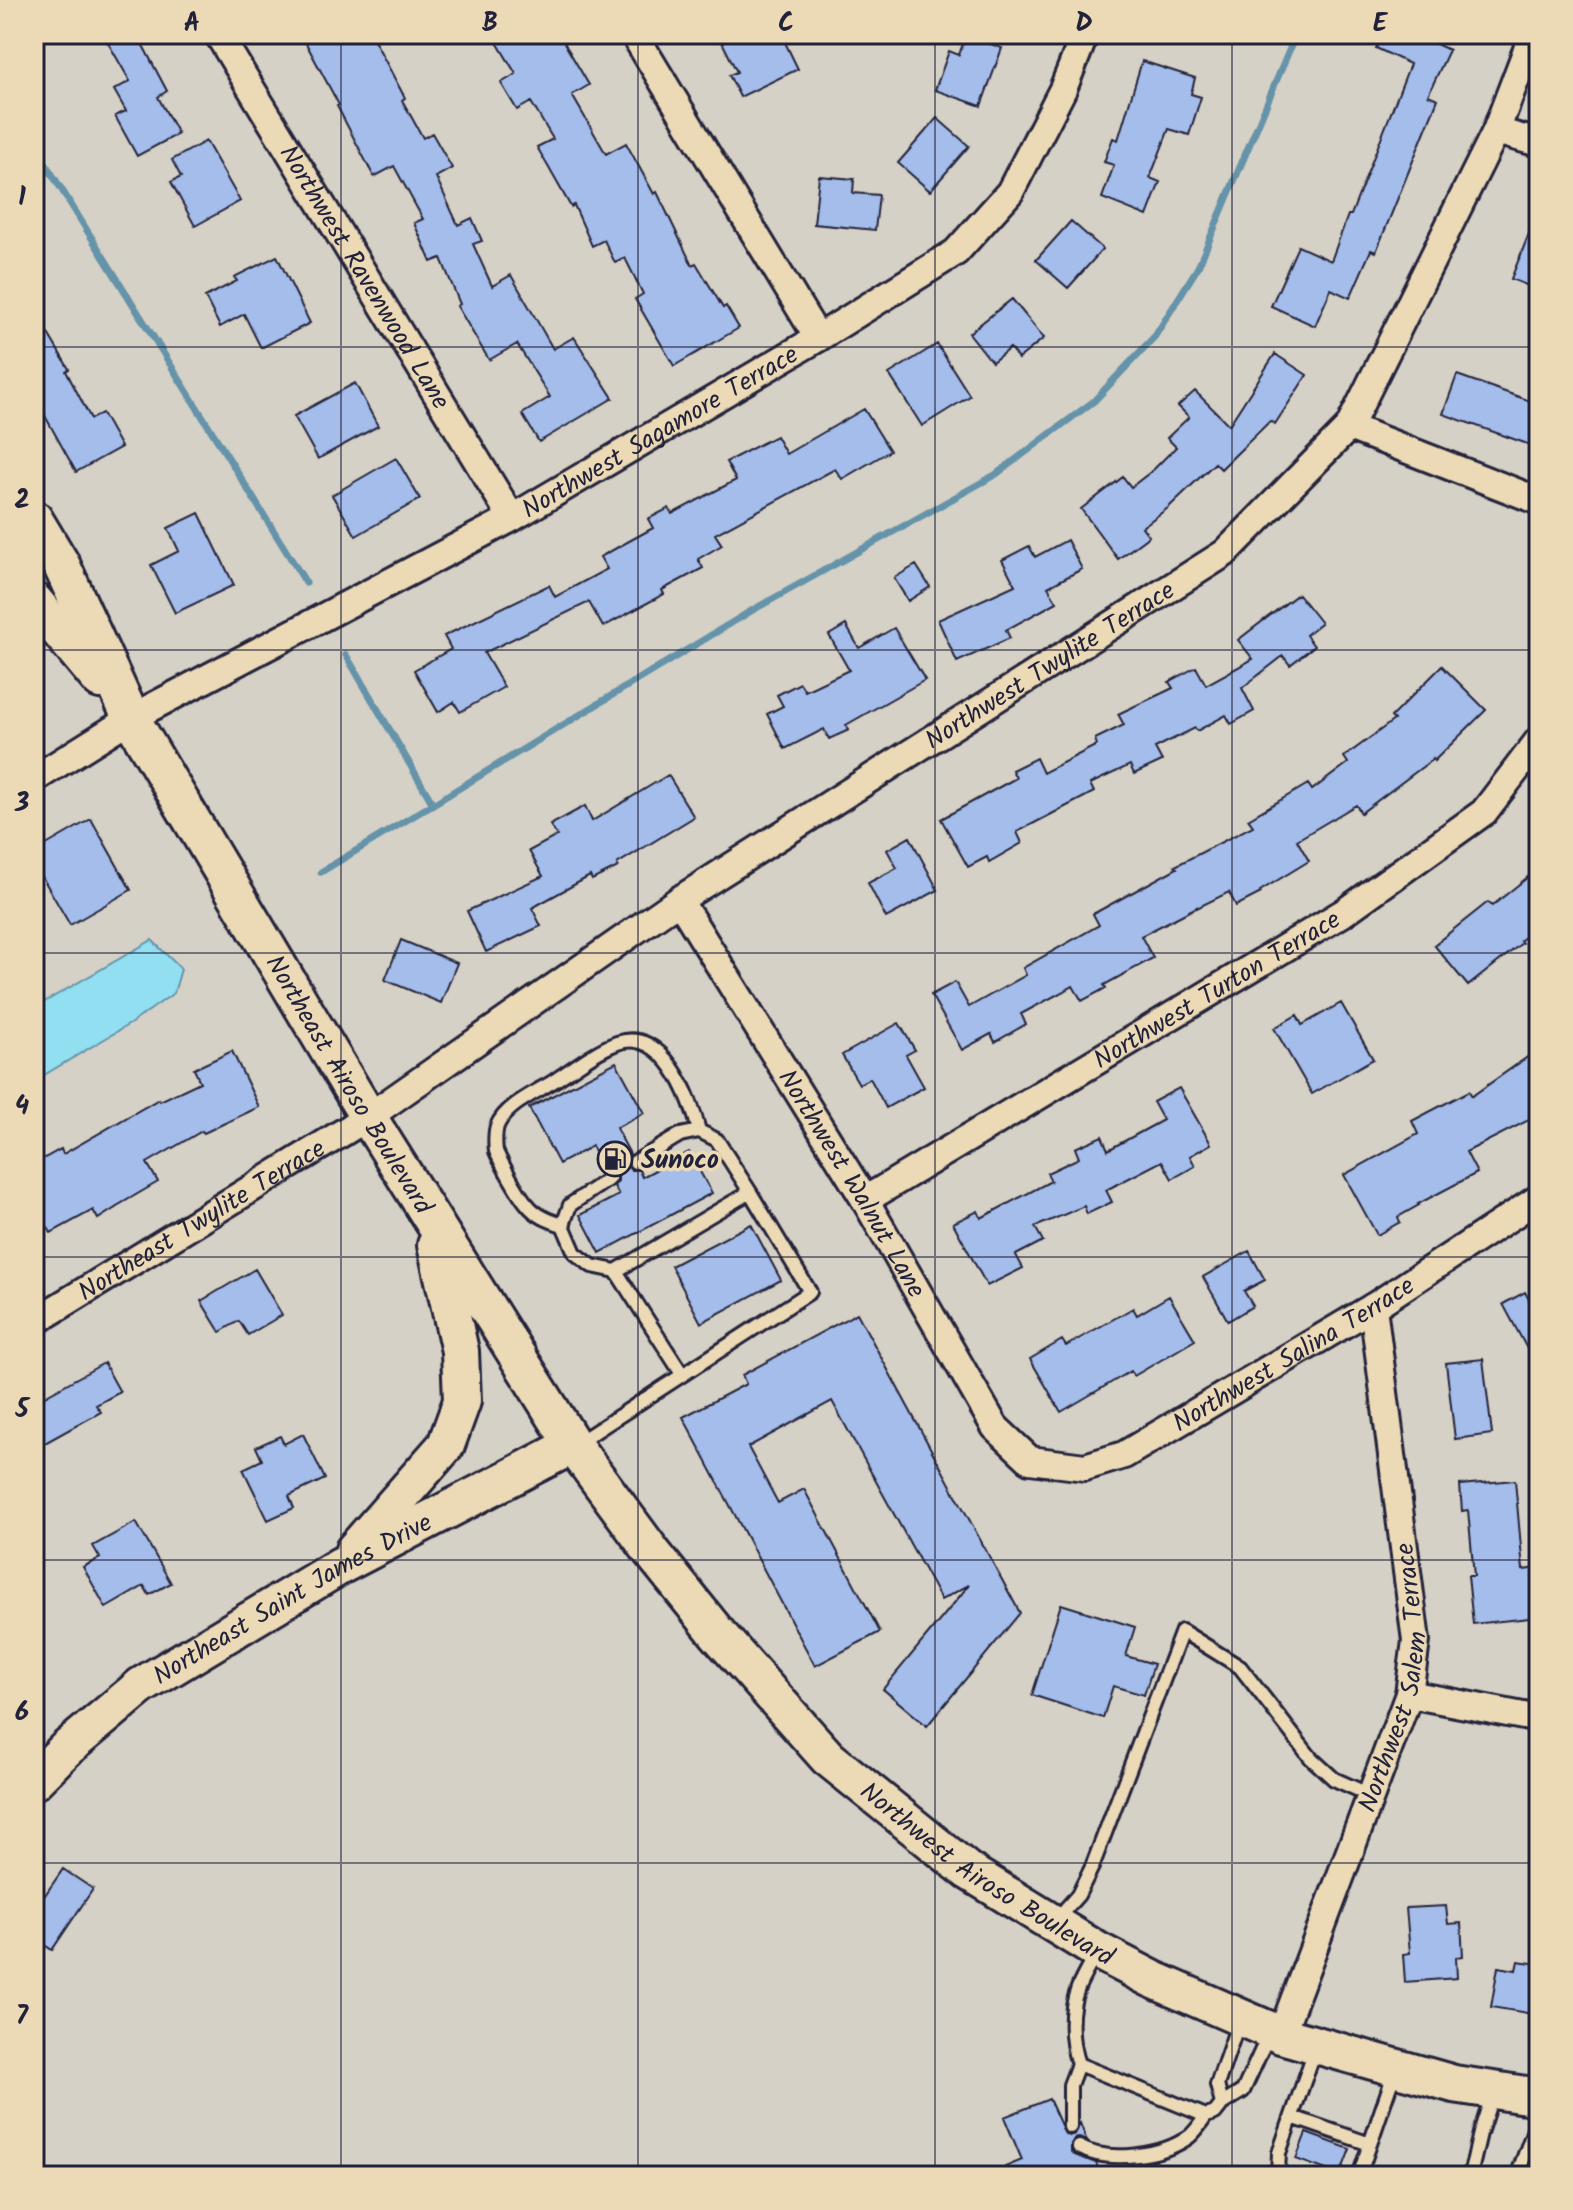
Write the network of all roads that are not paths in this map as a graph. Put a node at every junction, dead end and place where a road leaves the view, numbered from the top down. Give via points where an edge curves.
1 (218, 34) edge
2 (634, 34) edge
3 (1085, 34) edge
4 (1533, 34) edge
5 (1496, 131) junction
6 (1539, 143) edge
7 (818, 338) junction
8 (1349, 427) junction
9 (1539, 501) edge
10 (512, 518) junction
11 (34, 519) edge
12 (34, 601) edge
13 (131, 718) junction
14 (1539, 740) edge
15 (34, 779) edge
16 (679, 900) junction
17 (368, 1117) junction
18 (699, 1131) junction
19 (635, 1162) dead end
20 (610, 1178) dead end
21 (750, 1192) junction
22 (1539, 1198) edge
23 (865, 1200) junction
24 (430, 1216) junction
25 (563, 1225) junction
26 (616, 1271) junction
27 (1373, 1307) junction
28 (34, 1322) edge
29 (682, 1374) junction
30 (573, 1445) junction
31 (1030, 1460) joint
32 (340, 1566) junction
33 (1409, 1694) junction
34 (1539, 1719) edge
35 (34, 1781) edge
36 (1370, 1795) junction
37 (1053, 1924) junction
38 (1098, 1951) junction
39 (1264, 2028) junction
40 (1317, 2045) junction
41 (1078, 2064) junction
42 (1396, 2068) junction
43 (1494, 2090) junction
44 (1539, 2097) edge
45 (1222, 2104) junction
46 (1206, 2116) junction
47 (1539, 2116) edge
48 (1292, 2117) junction
49 (1070, 2127) dead end
50 (1370, 2144) junction
51 (1079, 2147) dead end
52 (1282, 2176) edge
53 (1359, 2176) edge
54 (1470, 2176) edge
55 (1517, 2176) edge

1 - 10 street, Northwest Ravenwood Lane
2 - 7 street
3 - 7 street, Northwest Sagamore Terrace via 1010,192 956,252
4 - 5 street, Northwest Twylite Terrace
5 - 6 street
5 - 8 street, Northwest Twylite Terrace
7 - 10 street, Northwest Sagamore Terrace
8 - 9 street
8 - 16 street, Northwest Twylite Terrace via 1225,553
10 - 13 street, Northwest Sagamore Terrace
11 - 13 main road, Northeast Airoso Boulevard via 61,564
12 - 13 main road, Northeast Airoso Boulevard
13 - 15 street, Northwest Sagamore Terrace
13 - 17 main road, Northeast Airoso Boulevard
14 - 23 street, Northwest Turton Terrace via 1484,812 1343,913
16 - 17 street, Northwest Twylite Terrace
16 - 23 street, Northwest Walnut Lane
17 - 24 main road, Northeast Airoso Boulevard
17 - 28 street, Northeast Twylite Terrace
18 - 19 lane via 680,1135
18 - 21 lane via 717,1140
18 - 25 lane via 686,1091 657,1049 639,1040 619,1042 589,1057 507,1111 496,1128 496,1151 527,1205
20 - 25 lane via 570,1205
21 - 26 lane
21 - 29 lane via 810,1292
22 - 27 street, Northwest Salina Terrace
23 - 31 street, Northwest Walnut Lane via 995,1427
24 - 30 main road, Northeast Airoso Boulevard
24 - 32 main road via 460,1351 462,1401 446,1445
25 - 26 lane via 575,1253 592,1266
26 - 29 lane
27 - 31 street, Northwest Salina Terrace via 1124,1455 1085,1467
27 - 33 street, Northwest Salem Terrace via 1416,1641
29 - 30 lane
30 - 32 main road, Northeast Saint James Drive
30 - 37 main road, Northwest Airoso Boulevard via 717,1633 828,1758 968,1871
32 - 35 main road, Northeast Saint James Drive via 141,1686
33 - 34 street
33 - 36 street, Northwest Salem Terrace
36 - 37 lane via 1334,1779 1311,1758 1240,1667 1182,1631 1092,1867 1078,1895
36 - 39 street, Northwest Salem Terrace
37 - 38 main road, Northwest Airoso Boulevard
38 - 39 main road, Northwest Airoso Boulevard
38 - 41 lane via 1073,2007
39 - 40 main road, Northwest Airoso Boulevard
39 - 45 lane via 1243,2091
39 - 45 lane via 1217,2085
40 - 42 main road, Northwest Airoso Boulevard
40 - 48 lane
41 - 46 lane
41 - 49 lane via 1070,2085
42 - 43 main road, Northwest Airoso Boulevard
42 - 50 lane
43 - 44 main road, Northwest Airoso Boulevard
43 - 54 lane
45 - 46 lane
46 - 51 lane via 1197,2130 1173,2146 1111,2157
47 - 55 lane
48 - 50 lane
48 - 52 lane via 1279,2153
50 - 53 lane

